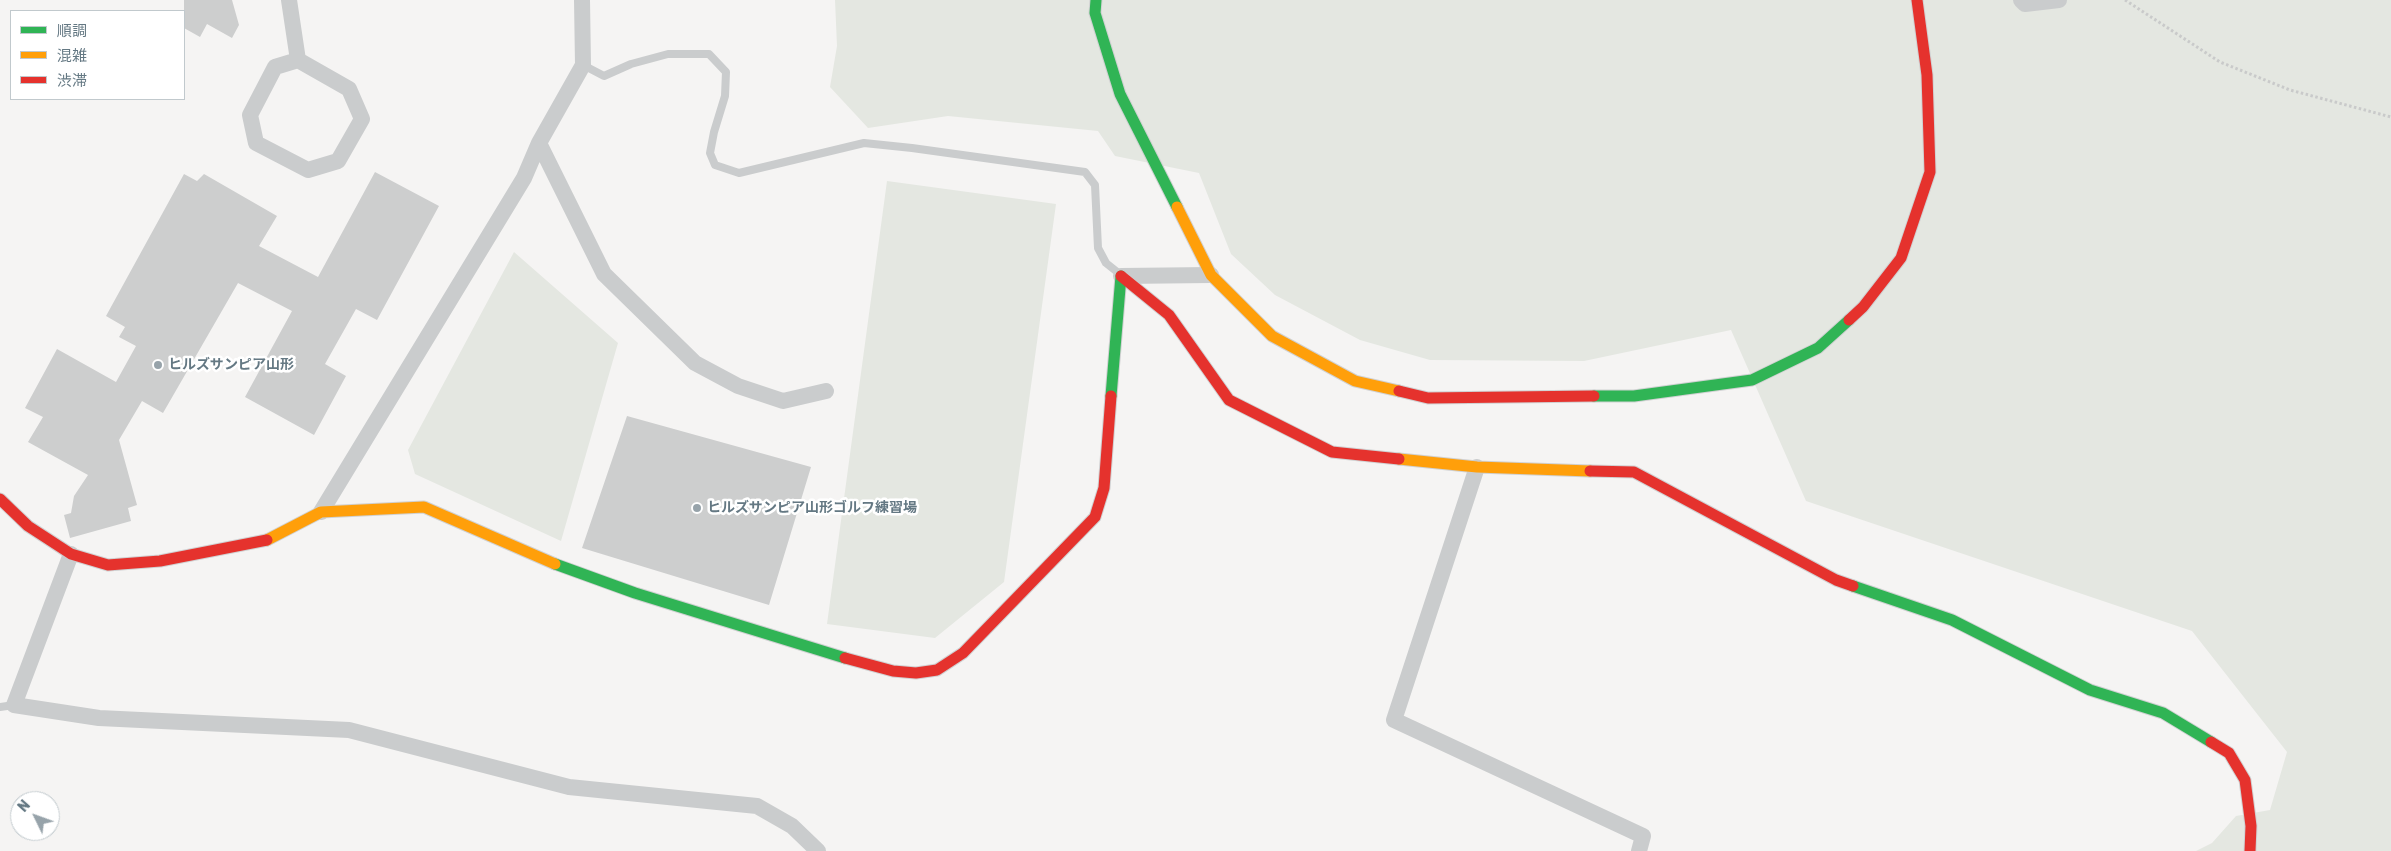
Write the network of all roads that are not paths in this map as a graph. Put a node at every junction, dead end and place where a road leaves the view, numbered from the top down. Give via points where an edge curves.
1 (289, 0) edge
2 (582, 0) edge
3 (1096, 0) edge
4 (1917, 0) edge
5 (2020, 0) edge
6 (2059, 0) edge
7 (298, 60) junction
8 (582, 65) junction
9 (539, 143) junction
10 (1210, 275) junction
11 (1121, 276) junction
12 (826, 391) dead end
13 (1476, 467) junction
14 (0, 499) edge
15 (322, 512) junction
16 (71, 554) junction
17 (7, 706) edge
18 (818, 851) edge
19 (1639, 851) edge
20 (2250, 851) edge

1 - 7 street
2 - 8 street
3 - 10 street via 1096,13 1120,94
4 - 10 street via 1927,75 1930,172 1901,258 1863,307 1818,348 1752,380 1634,396 1428,398 1354,381 1272,336
5 - 6 street via 2025,4
7 - 7 street via 349,89 362,119 338,161 308,170 256,143 250,115 275,67
8 - 9 street
8 - 11 lane via 604,76 631,64 668,54 709,54 726,72 725,96 710,153 715,165 739,173 864,143 1085,172 1095,185 1098,248 1106,263
9 - 12 street via 604,274 695,363 738,386 783,401
9 - 15 street via 524,178
10 - 11 street
11 - 13 street via 1169,315 1229,400 1332,452
11 - 15 street via 1106,478 1095,517 963,653 937,670 916,674 894,671 635,593 578,574 424,507
13 - 19 street via 1394,720 1643,836
13 - 20 street via 1634,472 1836,580 1952,620 2090,690 2163,713 2229,754 2245,780 2251,826
14 - 16 street via 28,526
15 - 16 street via 268,540 160,561 108,565
16 - 17 street
17 - 18 street via 99,718 349,730 569,786 757,806 792,826

